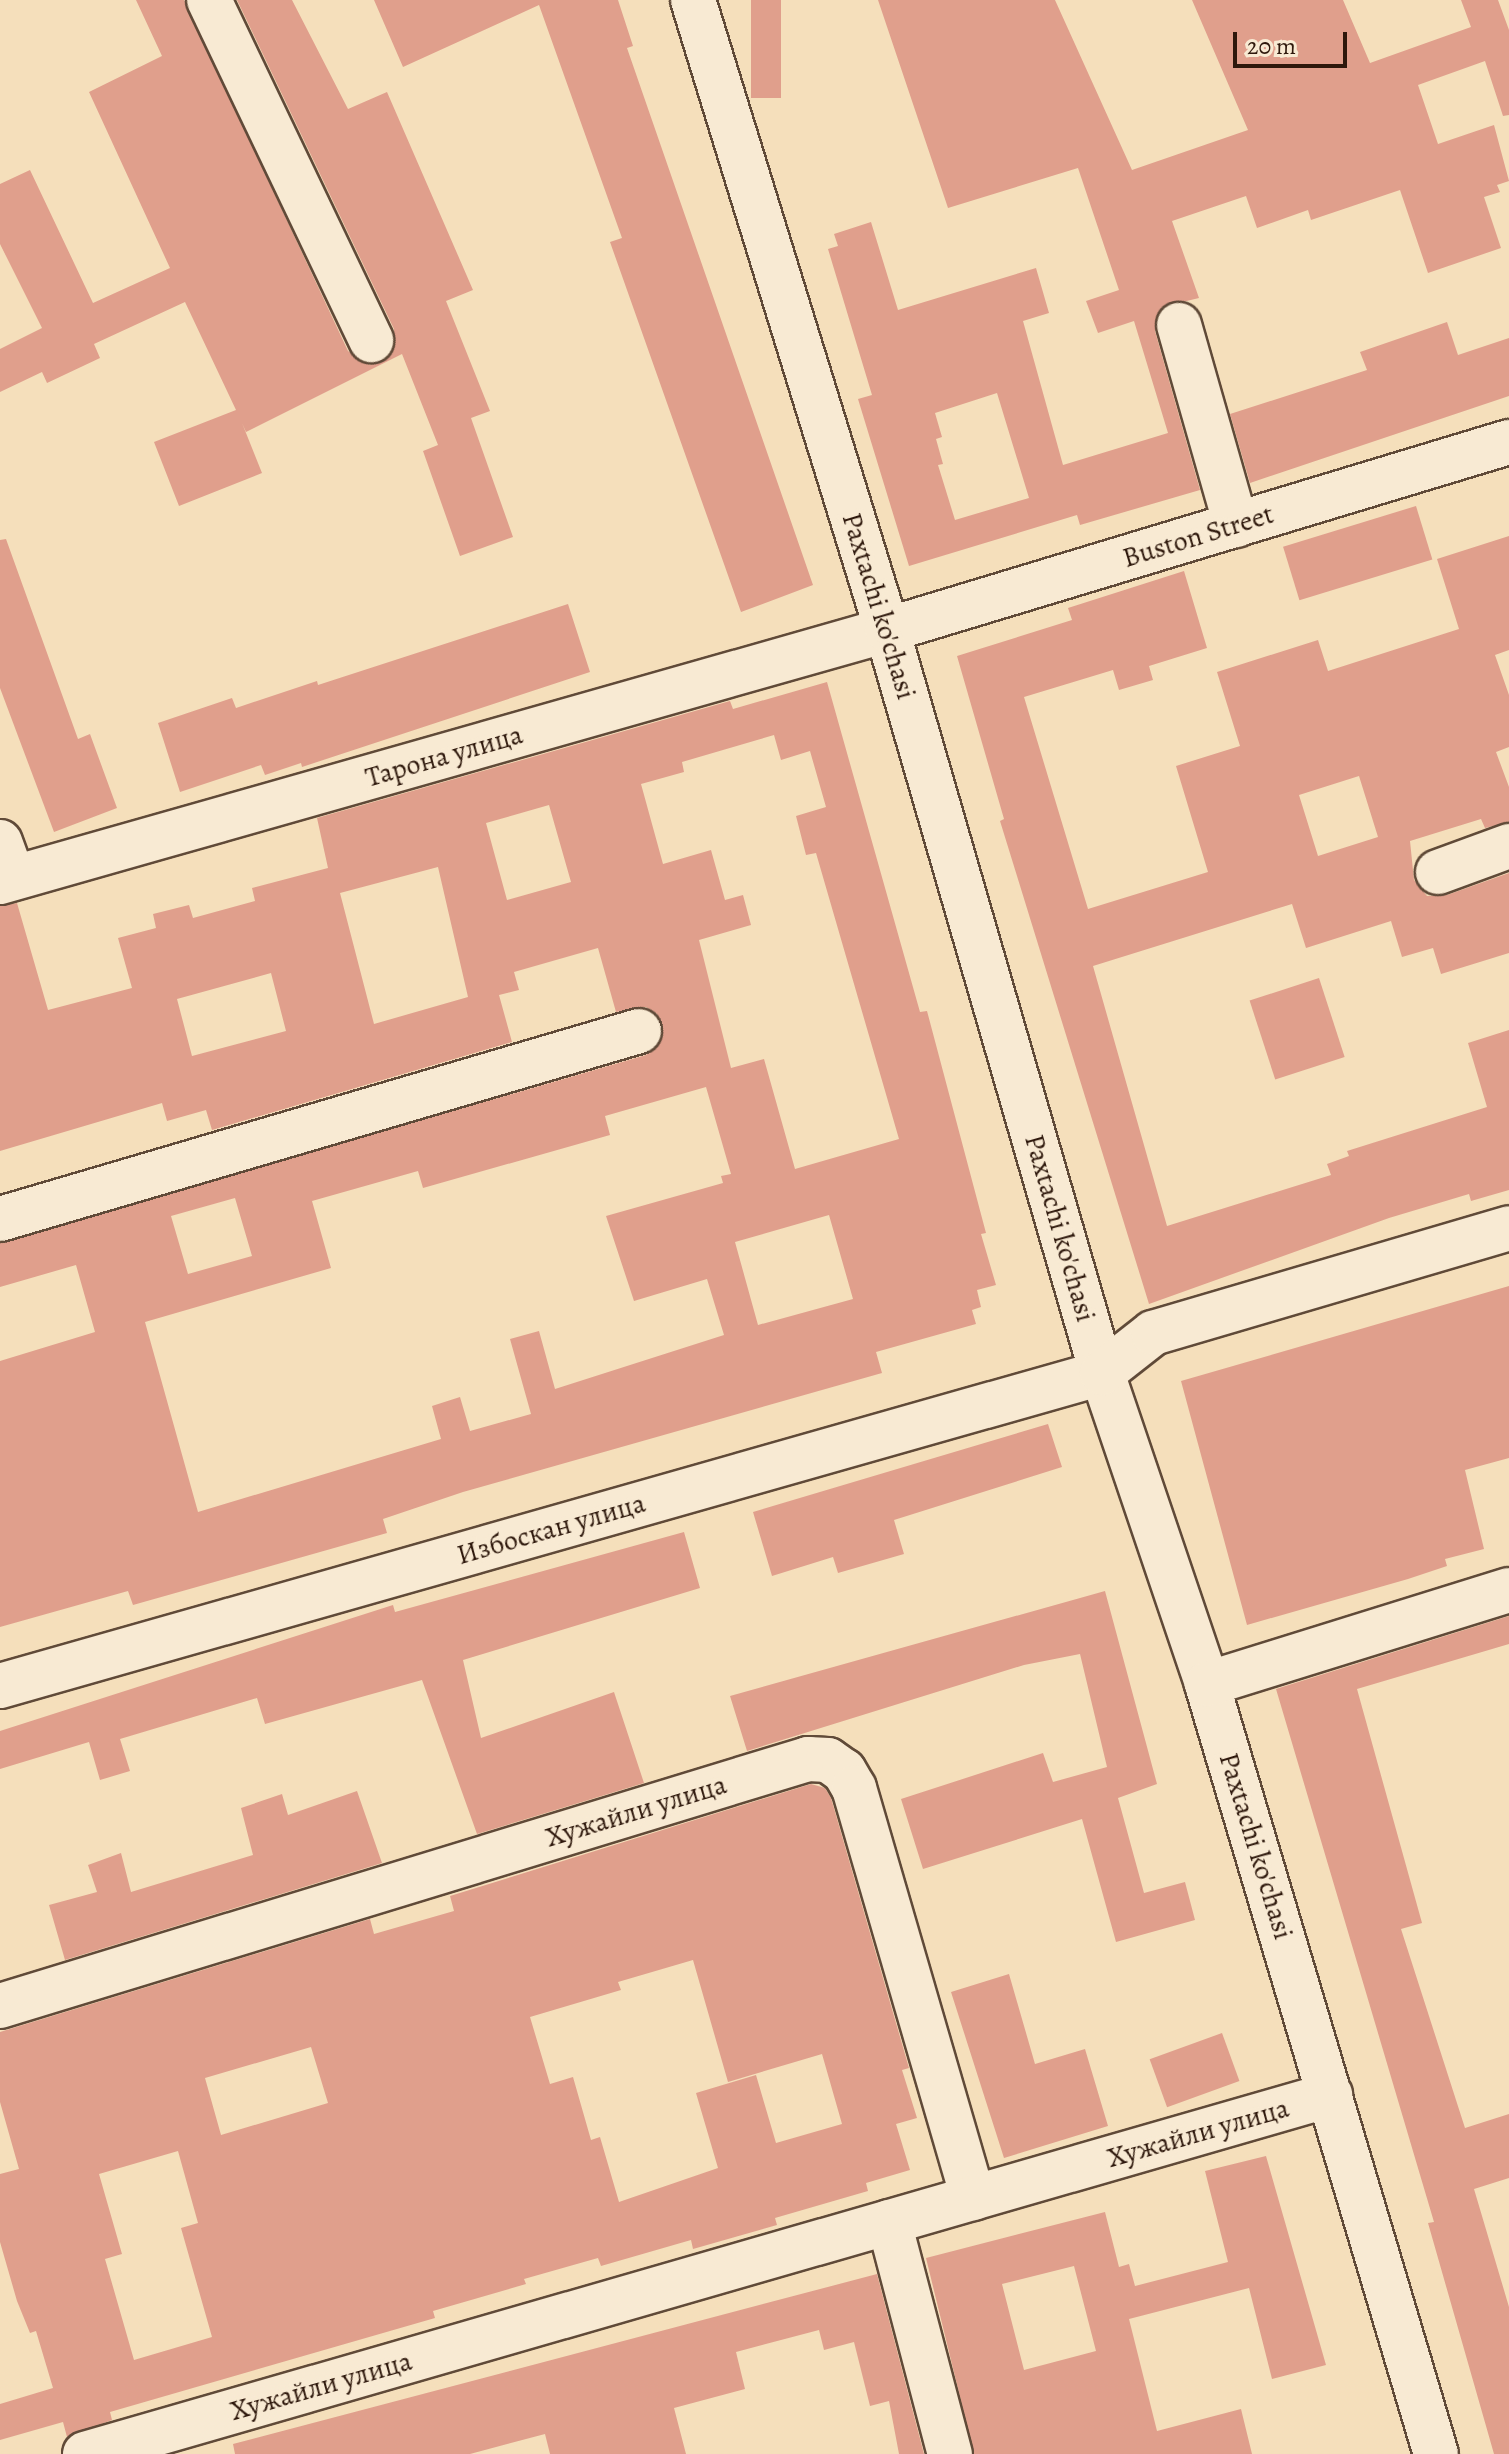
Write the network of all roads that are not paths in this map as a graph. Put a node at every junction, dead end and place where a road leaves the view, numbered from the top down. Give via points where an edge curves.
1 (209, 0) edge
2 (693, 0) edge
3 (1179, 325) dead end
4 (371, 340) dead end
5 (1509, 442) edge
6 (1236, 525) junction
7 (887, 630) junction
8 (1509, 846) edge
9 (4, 868) edge
10 (1438, 872) dead end
11 (639, 1031) dead end
12 (0, 1219) edge
13 (1509, 1228) edge
14 (1102, 1373) junction
15 (1509, 1590) edge
16 (1207, 1684) junction
17 (0, 1686) edge
18 (0, 2006) edge
19 (1330, 2095) junction
20 (973, 2198) junction
21 (889, 2222) junction
22 (85, 2454) edge
23 (950, 2454) edge
24 (1436, 2454) edge

1 - 4 street
2 - 7 street, Paxtachi ko'chasi
3 - 6 street
5 - 6 street, Buston Street
6 - 7 street, Buston Street
7 - 9 street, Тарона улица
7 - 14 street, Paxtachi ko'chasi
8 - 10 street
11 - 12 street
13 - 14 street via 1153,1333
14 - 16 street, Paxtachi ko'chasi
14 - 17 street, Избоскан улица
15 - 16 street
16 - 19 street, Paxtachi ko'chasi
18 - 20 street, Хужайли улица via 808,1759 828,1760 854,1788
19 - 20 street, Хужайли улица
19 - 24 street, Paxtachi ko'chasi
20 - 21 street, Хужайли улица
21 - 22 street, Хужайли улица
21 - 23 street

